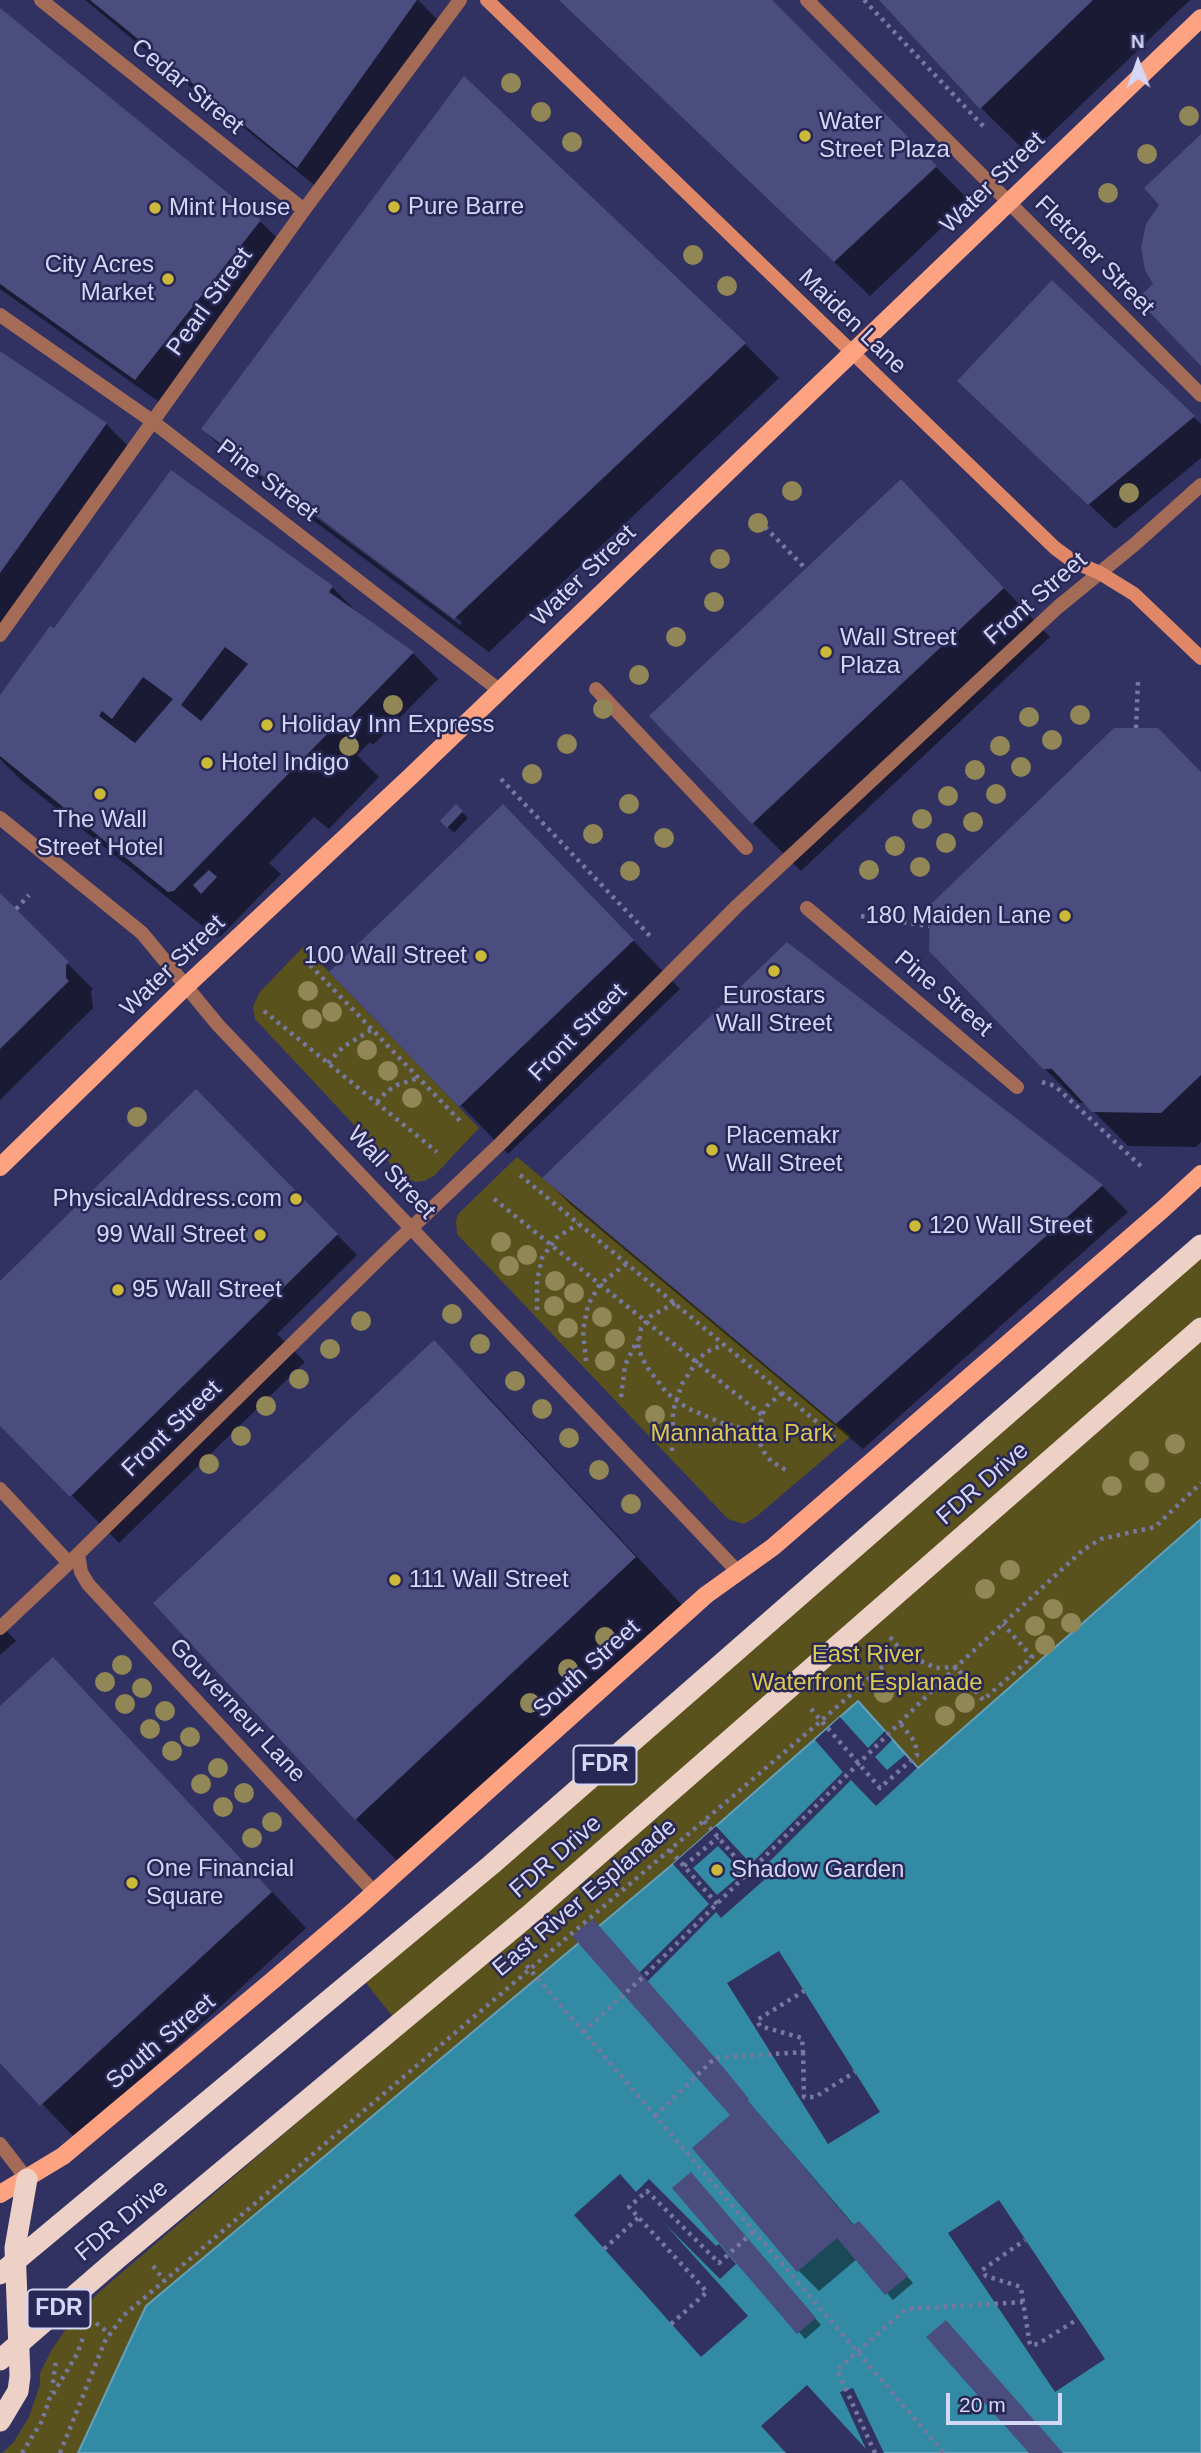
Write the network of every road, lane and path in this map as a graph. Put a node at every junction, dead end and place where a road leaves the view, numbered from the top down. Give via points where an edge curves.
1 (41, 0) edge
2 (460, 0) edge
3 (487, 0) edge
4 (807, 0) edge
5 (864, 0) edge
6 (880, 17) junction
7 (1201, 18) edge
8 (873, 22) dead end
9 (961, 103) junction
10 (955, 108) dead end
11 (985, 128) dead end
12 (1008, 202) junction
13 (304, 210) junction
14 (0, 315) edge
15 (851, 353) junction
16 (1201, 395) edge
17 (152, 421) junction
18 (1201, 485) edge
19 (765, 527) dead end
20 (806, 569) dead end
21 (1100, 573) junction
22 (0, 635) edge
23 (1201, 658) edge
24 (1138, 682) dead end
25 (596, 688) dead end
26 (499, 690) junction
27 (1136, 728) dead end
28 (501, 779) dead end
29 (0, 818) edge
30 (746, 848) dead end
31 (29, 895) dead end
32 (807, 908) joint
33 (16, 909) dead end
34 (929, 926) dead end
35 (652, 938) dead end
36 (310, 965) dead end
37 (185, 987) junction
38 (264, 1010) dead end
39 (372, 1030) junction
40 (328, 1063) junction
41 (418, 1078) junction
42 (1017, 1087) joint
43 (377, 1102) junction
44 (463, 1124) dead end
45 (437, 1152) dead end
46 (0, 1167) edge
47 (1143, 1168) dead end
48 (1201, 1174) edge
49 (520, 1175) dead end
50 (494, 1199) dead end
51 (578, 1224) junction
52 (412, 1227) junction
53 (551, 1244) junction
54 (1201, 1245) edge
55 (626, 1264) junction
56 (600, 1284) junction
57 (674, 1304) junction
58 (537, 1310) dead end
59 (646, 1322) junction
60 (1201, 1328) edge
61 (638, 1338) junction
62 (724, 1344) junction
63 (586, 1361) dead end
64 (696, 1361) junction
65 (782, 1393) junction
66 (621, 1397) dead end
67 (676, 1401) junction
68 (762, 1415) junction
69 (758, 1432) junction
70 (835, 1437) dead end
71 (672, 1451) dead end
72 (789, 1472) dead end
73 (1201, 1483) edge
74 (0, 1489) edge
75 (74, 1558) junction
76 (738, 1572) junction
77 (1003, 1624) junction
78 (0, 1628) edge
79 (956, 1667) junction
80 (900, 1724) junction
81 (828, 1728) dead end
82 (859, 1765) junction
83 (704, 1821) junction
84 (718, 1837) junction
85 (670, 1850) junction
86 (684, 1866) junction
87 (749, 1873) junction
88 (374, 1892) junction
89 (717, 1904) junction
90 (537, 1977) dead end
91 (804, 1991) dead end
92 (583, 2032) junction
93 (803, 2052) junction
94 (855, 2072) dead end
95 (654, 2116) junction
96 (0, 2144) edge
97 (26, 2179) junction
98 (0, 2194) edge
99 (638, 2218) junction
100 (754, 2231) junction
101 (1025, 2239) dead end
102 (604, 2249) dead end
103 (152, 2265) dead end
104 (0, 2274) edge
105 (164, 2280) junction
106 (1023, 2302) junction
107 (1078, 2319) dead end
108 (96, 2323) dead end
109 (671, 2324) dead end
110 (110, 2334) junction
111 (84, 2336) dead end
112 (0, 2351) edge
113 (857, 2351) junction
114 (0, 2360) edge
115 (18, 2390) junction
116 (0, 2421) edge
117 (22, 2453) edge
118 (60, 2453) edge
119 (875, 2453) edge
120 (944, 2453) edge

1 - 13 street, Cedar Street
2 - 13 street, Pearl Street
3 - 15 street, Maiden Lane
4 - 12 street, Fletcher Street
5 - 6 path
6 - 8 path
6 - 9 path
7 - 12 main road, Water Street
9 - 10 path
9 - 11 path
12 - 15 main road, Water Street
12 - 16 street, Fletcher Street
13 - 17 street, Pearl Street
14 - 17 street, Pine Street
15 - 21 street, Maiden Lane via 1055,548
15 - 26 main road, Water Street
17 - 22 street, Pearl Street
17 - 26 street, Pine Street
18 - 21 street, Front Street
19 - 20 path
21 - 23 street, Maiden Lane via 1134,594
21 - 52 street, Front Street via 737,906
24 - 27 path
25 - 30 street
26 - 37 main road, Water Street
28 - 35 path
29 - 37 street, Wall Street via 142,933
31 - 33 path
32 - 34 path
32 - 42 street, Pine Street
36 - 39 path
37 - 46 main road, Water Street
37 - 52 street, Wall Street
38 - 40 path
39 - 40 path via 342,1047
39 - 41 path
40 - 43 path
41 - 43 path via 397,1085
41 - 44 path
42 - 47 path via 1031,1082 1055,1087
43 - 45 path
48 - 76 main road, South Street via 773,1547
49 - 51 path
50 - 53 path
51 - 53 path
51 - 55 path
52 - 75 street, Front Street
52 - 76 street, Wall Street
53 - 56 path
53 - 58 path via 539,1267
54 - 104 highway, FDR Drive / FDR, bridge via 491,1865
55 - 56 path
55 - 57 path
56 - 59 path
56 - 63 path via 584,1317
57 - 59 path
57 - 62 path
59 - 61 path
59 - 64 path
60 - 114 highway, FDR Drive / FDR, bridge via 534,1911
61 - 66 path via 625,1365
61 - 67 path via 646,1366
62 - 64 path
62 - 65 path
64 - 67 path
64 - 68 path
65 - 68 path
65 - 70 path
67 - 69 path via 714,1420
67 - 71 path
68 - 69 path
69 - 72 path via 764,1452
73 - 77 path via 1155,1527 1108,1537 1083,1550
74 - 75 street, Gouverneur Lane
75 - 78 street, Front Street
75 - 88 street, Gouverneur Lane via 88,1584
76 - 88 main road, South Street via 706,1595
77 - 79 path
77 - 79 path via 1032,1657 983,1700
79 - 80 path
79 - 83 path, East River Esplanade via 936,1668 901,1650
80 - 82 path
80 - 82 path via 918,1747 917,1755 880,1788
81 - 82 path
82 - 87 path
83 - 84 path
83 - 85 path, East River Esplanade
84 - 86 path
84 - 87 path
85 - 86 path
85 - 105 path, East River Esplanade
86 - 89 path
87 - 89 path
88 - 97 main road, South Street via 63,2156
89 - 92 path
90 - 92 path
91 - 93 path via 757,2020 760,2026 802,2038
92 - 95 path
93 - 94 path via 804,2097 815,2097
93 - 95 path via 715,2058
95 - 100 path
96 - 97 street
97 - 98 main road, South Street
97 - 115 highway via 15,2248
99 - 100 path via 629,2207 647,2191 719,2263
99 - 102 path
99 - 109 path via 707,2292
100 - 113 path
101 - 106 path via 982,2270 986,2276 1021,2287
103 - 105 path
105 - 110 path, East River Esplanade via 123,2316
106 - 107 path via 1030,2345
106 - 113 path via 906,2309
108 - 110 path
110 - 118 path, East River Esplanade
111 - 117 path via 43,2421
112 - 115 highway
113 - 119 path via 837,2370
113 - 120 path
115 - 116 highway

